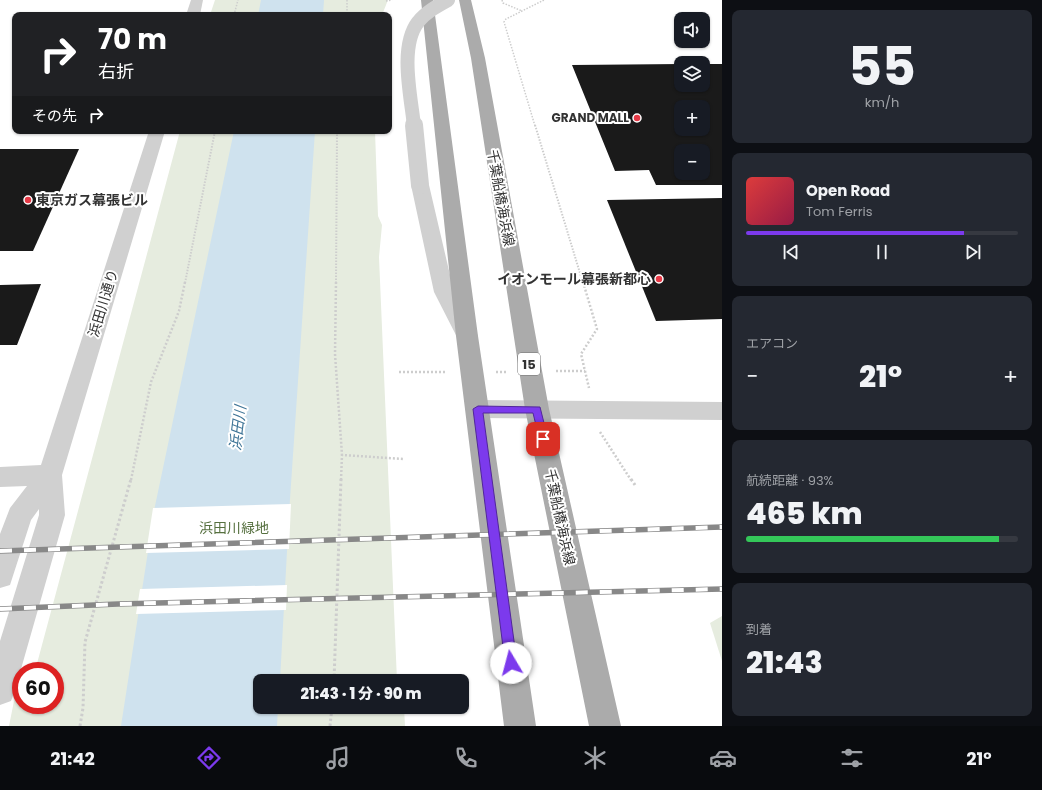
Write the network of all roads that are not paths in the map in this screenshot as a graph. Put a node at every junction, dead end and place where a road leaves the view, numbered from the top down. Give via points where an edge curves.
1 (197, 0) edge
2 (427, 0) edge
3 (448, 0) edge
4 (465, 0) edge
5 (194, 12) edge
6 (156, 134) edge
7 (467, 336) junction
8 (478, 409) junction
9 (537, 409) junction
10 (722, 411) edge
11 (50, 475) junction
12 (0, 477) edge
13 (0, 576) edge
14 (0, 690) edge
15 (520, 726) edge
16 (604, 726) edge

1 - 5 street
2 - 7 main road
3 - 7 street, bridge via 414,27 408,46 408,56 420,185 444,292
4 - 9 main road, 千葉船橋海浜線 / 15 via 478,58
6 - 11 street, 浜田川通り
7 - 8 main road
8 - 9 street
8 - 15 main road
9 - 10 street
9 - 16 main road, 千葉船橋海浜線 / 15
11 - 12 street
11 - 13 street via 19,516
11 - 14 street via 52,515

